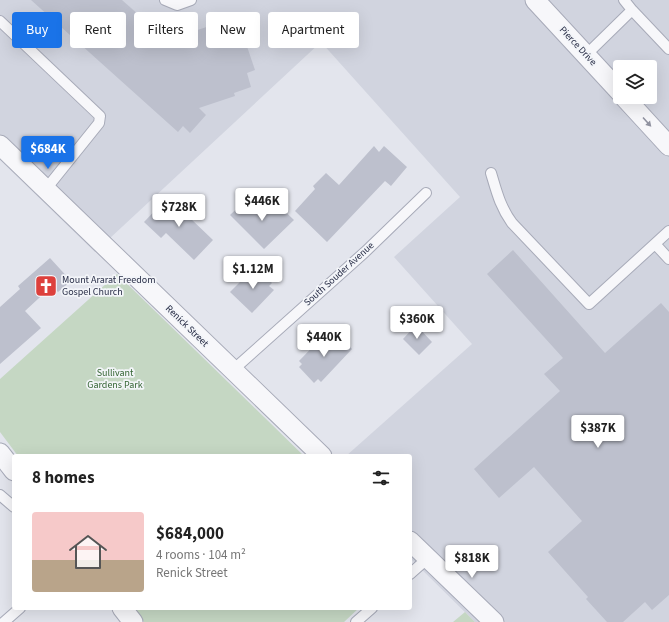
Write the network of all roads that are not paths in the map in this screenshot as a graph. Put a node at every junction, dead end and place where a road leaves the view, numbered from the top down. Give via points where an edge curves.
1 (165, 0) edge
2 (191, 0) edge
3 (535, 0) edge
4 (624, 0) edge
5 (632, 10) junction
6 (0, 21) edge
7 (669, 49) edge
8 (586, 55) junction
9 (613, 84) edge
10 (630, 104) edge
11 (0, 145) edge
12 (669, 146) edge
13 (491, 173) dead end
14 (46, 189) junction
15 (426, 193) dead end
16 (669, 231) edge
17 (655, 244) junction
18 (669, 259) edge
19 (233, 370) junction
20 (0, 453) edge
21 (320, 454) edge
22 (12, 468) edge
23 (0, 495) edge
24 (12, 505) edge
25 (412, 543) edge
26 (428, 558) junction
27 (412, 572) edge
28 (18, 610) edge
29 (124, 610) edge
30 (370, 610) edge
31 (4, 622) edge
32 (133, 622) edge
33 (356, 622) edge
34 (494, 622) edge

1 - 2 lane via 177,5
3 - 8 street, Pierce Drive
4 - 5 lane
5 - 7 lane
5 - 8 lane
6 - 14 lane via 100,116 98,123
8 - 9 street, Pierce Drive
10 -> 12 street
11 - 14 street, Renick Street
13 - 17 lane via 501,204 512,223 589,304
14 - 19 street, Renick Street
15 - 19 lane, South Souder Avenue via 365,252
16 - 17 lane
17 - 18 lane
19 - 21 street, Renick Street
20 - 22 street
23 - 24 lane
25 - 26 street
26 - 27 lane
26 - 34 street
28 - 31 lane
29 - 32 street
30 - 33 lane

